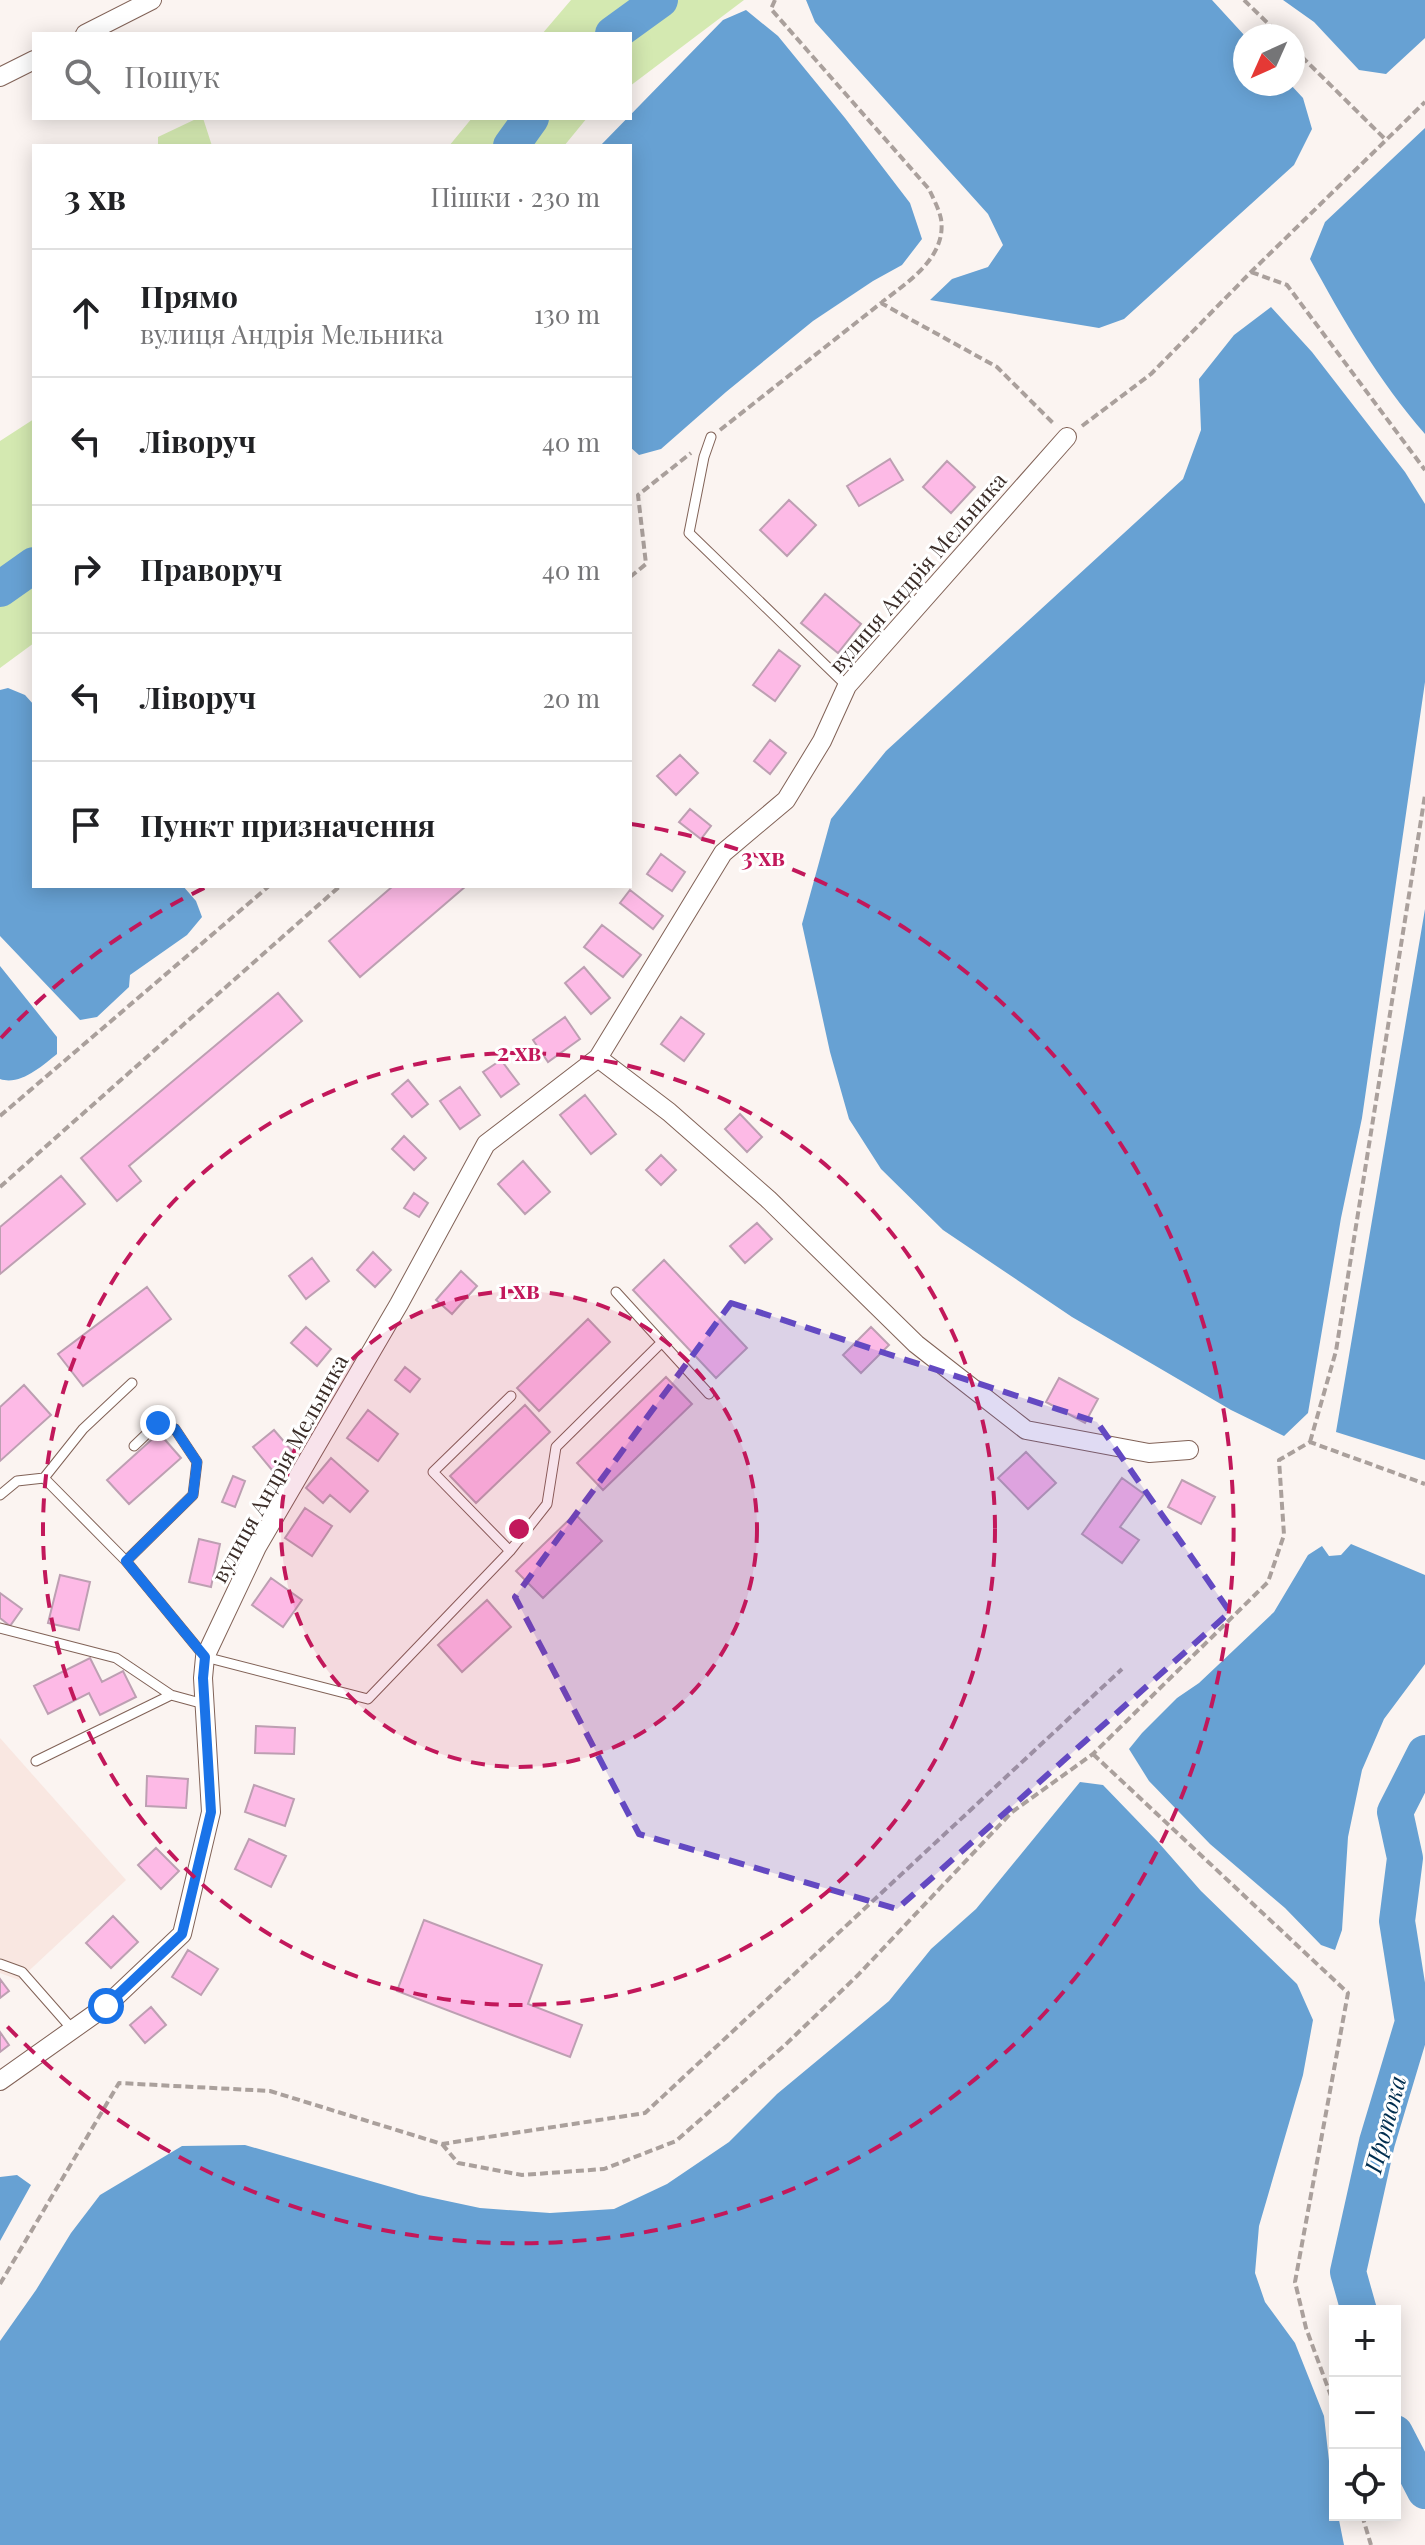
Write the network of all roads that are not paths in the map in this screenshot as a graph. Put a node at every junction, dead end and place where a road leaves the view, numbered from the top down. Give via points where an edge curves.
1 (152, 0) edge
2 (89, 32) edge
3 (32, 61) edge
4 (0, 77) edge
5 (711, 437) road end
6 (1067, 437) road end
7 (847, 686) junction
8 (598, 1058) junction
9 (616, 1292) dead end
10 (661, 1343) junction
11 (132, 1383) dead end
12 (709, 1394) dead end
13 (511, 1396) dead end
14 (134, 1446) dead end
15 (1189, 1450) dead end
16 (44, 1478) junction
17 (0, 1495) edge
18 (510, 1551) junction
19 (126, 1561) junction
20 (0, 1628) edge
21 (205, 1657) junction
22 (171, 1695) junction
23 (204, 1704) junction
24 (36, 1761) dead end
25 (0, 1964) edge
26 (73, 2030) junction
27 (0, 2081) edge

1 - 2 street
3 - 4 street
5 - 7 lane via 689,533
6 - 7 street, вулиця Андрія Мельника
7 - 8 street, вулиця Андрія Мельника via 786,800 723,853
8 - 15 street via 768,1199 916,1344 1026,1430 1149,1453
8 - 21 street, вулиця Андрія Мельника via 486,1144 257,1547
9 - 10 lane
10 - 12 lane
10 - 18 lane via 556,1447 547,1504
11 - 16 lane via 83,1429
13 - 18 lane via 433,1472
14 - 19 lane via 158,1423 175,1429 197,1462 193,1495
16 - 17 lane via 17,1481
16 - 19 lane
18 - 21 lane via 368,1699
19 - 21 lane
20 - 22 lane via 116,1658
21 - 23 street, вулиця Андрія Мельника
22 - 23 lane
22 - 24 lane
23 - 26 street, вулиця Андрія Мельника via 211,1812 182,1934
25 - 26 lane via 22,1972
26 - 27 street, вулиця Андрія Мельника

